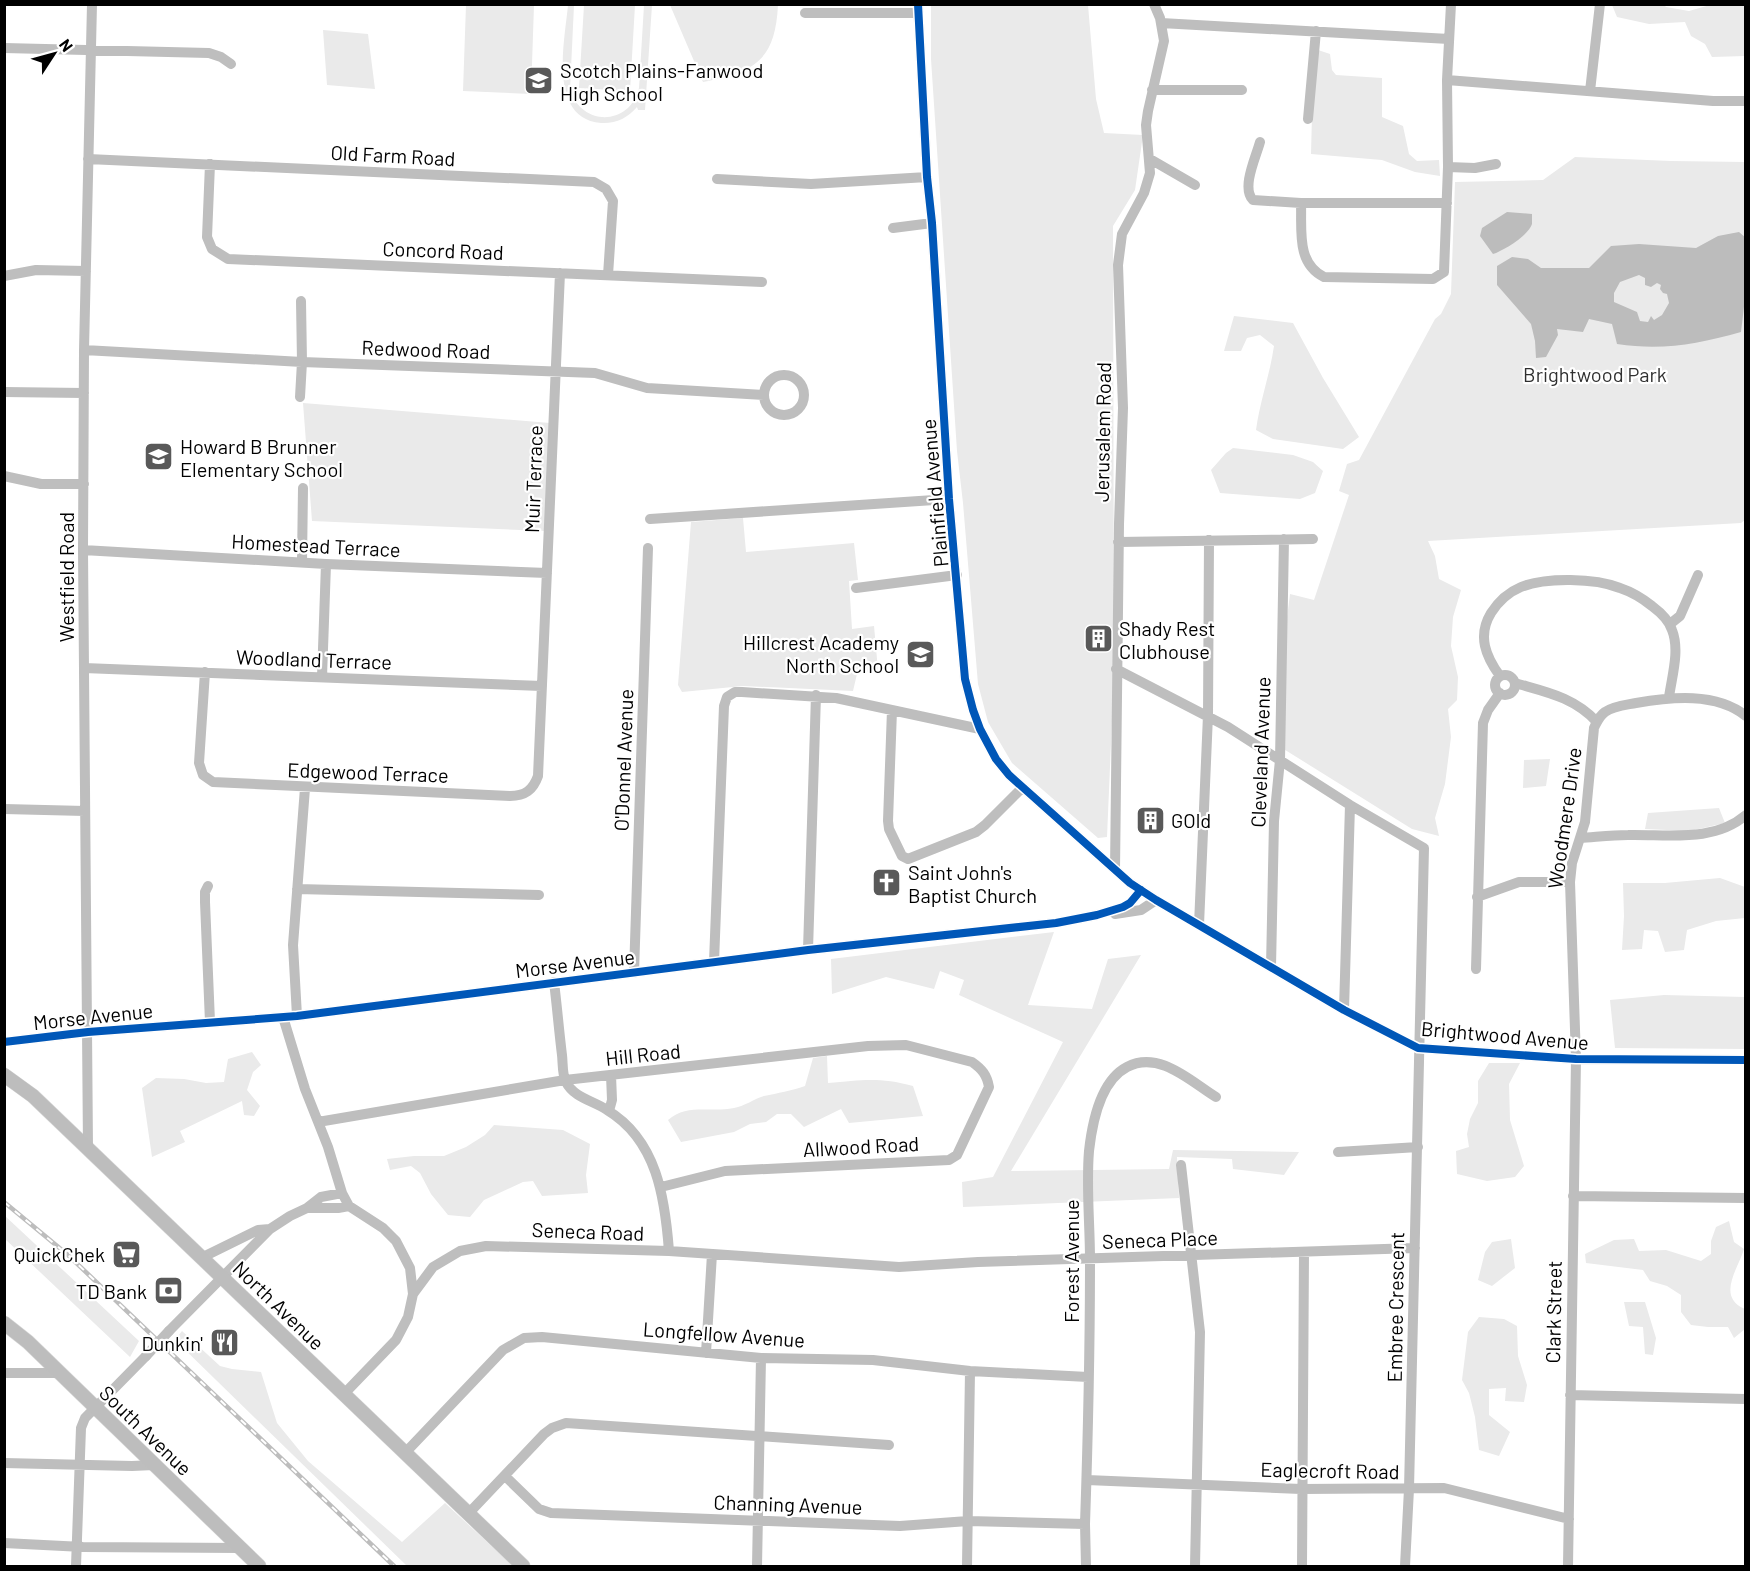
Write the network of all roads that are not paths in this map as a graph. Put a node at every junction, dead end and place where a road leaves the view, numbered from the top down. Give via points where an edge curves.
1 (92, 4) edge
2 (1154, 4) edge
3 (1451, 4) edge
4 (1600, 4) edge
5 (919, 9) edge
6 (804, 14) dead end
7 (1161, 24) junction
8 (1316, 31) junction
9 (1449, 39) junction
10 (4, 48) edge
11 (91, 50) junction
12 (231, 64) dead end
13 (1447, 80) junction
14 (1152, 90) junction
15 (1242, 90) dead end
16 (1590, 91) junction
17 (1746, 101) edge
18 (1308, 119) dead end
19 (1260, 142) dead end
20 (88, 159) junction
21 (1150, 159) junction
22 (210, 164) junction
23 (1496, 164) dead end
24 (1448, 167) junction
25 (927, 177) junction
26 (717, 179) dead end
27 (1195, 185) dead end
28 (1301, 203) junction
29 (1447, 203) junction
30 (932, 223) junction
31 (893, 228) dead end
32 (86, 271) junction
33 (560, 273) junction
34 (608, 275) junction
35 (4, 276) edge
36 (762, 282) dead end
37 (301, 301) dead end
38 (84, 350) junction
39 (302, 362) junction
40 (556, 372) junction
41 (4, 392) edge
42 (84, 393) junction
43 (764, 395) dead end
44 (300, 397) dead end
45 (4, 476) edge
46 (84, 484) junction
47 (303, 488) dead end
48 (949, 499) junction
49 (650, 519) dead end
50 (1284, 539) junction
51 (1312, 539) dead end
52 (1209, 540) junction
53 (1118, 542) junction
54 (648, 548) dead end
55 (83, 550) junction
56 (302, 562) junction
57 (326, 564) junction
58 (547, 573) junction
59 (957, 575) junction
60 (1698, 575) dead end
61 (856, 588) dead end
62 (1670, 624) junction
63 (84, 668) junction
64 (1116, 669) junction
65 (205, 672) junction
66 (1500, 676) junction
67 (322, 677) junction
68 (1515, 683) junction
69 (542, 686) junction
70 (1500, 693) junction
71 (816, 696) junction
72 (1669, 697) junction
73 (892, 710) junction
74 (1208, 715) junction
75 (1746, 716) edge
76 (1597, 722) junction
77 (980, 729) junction
78 (1280, 760) junction
79 (305, 788) junction
80 (1022, 788) junction
81 (1350, 805) junction
82 (4, 809) edge
83 (86, 812) junction
84 (1746, 814) edge
85 (1580, 838) junction
86 (1115, 870) junction
87 (1570, 882) junction
88 (208, 886) dead end
89 (297, 889) junction
90 (1141, 890) junction
91 (539, 895) dead end
92 (1477, 897) junction
93 (1156, 900) junction
94 (1097, 915) junction
95 (1199, 925) junction
96 (808, 950) junction
97 (714, 962) junction
98 (1271, 967) junction
99 (1476, 969) dead end
100 (634, 973) junction
101 (554, 982) junction
102 (1344, 1010) junction
103 (297, 1016) junction
104 (283, 1017) junction
105 (210, 1022) junction
106 (88, 1032) junction
107 (4, 1042) edge
108 (1418, 1048) junction
109 (1576, 1059) junction
110 (1746, 1060) edge
111 (972, 1062) joint
112 (4, 1075) edge
113 (611, 1075) junction
114 (565, 1080) junction
115 (1216, 1097) dead end
116 (609, 1111) junction
117 (318, 1122) junction
118 (1418, 1147) junction
119 (88, 1149) junction
120 (1338, 1152) dead end
121 (1181, 1165) dead end
122 (661, 1187) junction
123 (342, 1193) junction
124 (1574, 1196) junction
125 (1746, 1198) edge
126 (349, 1206) junction
127 (307, 1208) junction
128 (270, 1229) junction
129 (1415, 1248) junction
130 (669, 1251) junction
131 (1304, 1252) junction
132 (712, 1254) junction
133 (1192, 1256) junction
134 (201, 1258) junction
135 (1090, 1260) junction
136 (906, 1267) joint
137 (410, 1268) junction
138 (433, 1268) junction
139 (223, 1278) junction
140 (413, 1294) junction
141 (4, 1323) edge
142 (706, 1353) junction
143 (761, 1358) junction
144 (970, 1371) junction
145 (59, 1372) junction
146 (4, 1373) edge
147 (1088, 1377) junction
148 (344, 1394) junction
149 (1570, 1395) junction
150 (1746, 1399) edge
151 (97, 1408) junction
152 (759, 1436) junction
153 (889, 1445) dead end
154 (405, 1453) junction
155 (4, 1463) edge
156 (80, 1465) junction
157 (154, 1465) junction
158 (505, 1476) junction
159 (1087, 1480) junction
160 (1196, 1484) junction
161 (1302, 1489) junction
162 (1409, 1489) junction
163 (468, 1514) junction
164 (1569, 1519) junction
165 (758, 1521) junction
166 (968, 1521) junction
167 (1085, 1524) junction
168 (4, 1543) edge
169 (77, 1546) junction
170 (240, 1548) junction
171 (76, 1566) edge
172 (259, 1566) edge
173 (523, 1566) edge
174 (757, 1566) edge
175 (968, 1566) edge
176 (1086, 1566) edge
177 (1195, 1566) edge
178 (1302, 1566) edge
179 (1405, 1566) edge
180 (1568, 1566) edge

1 - 11 street, Westfield Road
2 - 7 street, Jerusalem Road
3 - 9 street
4 - 16 street
5 - 6 street
5 - 25 street, Plainfield Avenue
7 - 8 street
7 - 14 street, Jerusalem Road via 1164,48
8 - 9 street
8 - 18 street
9 - 13 street
10 - 11 street
11 - 12 street via 209,53
11 - 20 street, Westfield Road
13 - 16 street
13 - 24 street
14 - 15 street
14 - 21 street, Jerusalem Road via 1146,125
16 - 17 street
19 - 28 street via 1247,187 1249,196 1257,201
20 - 22 street, Old Farm Road
20 - 32 street, Westfield Road
21 - 27 street
21 - 53 street, Jerusalem Road via 1148,182 1122,234 1118,265 1123,408
22 - 33 street, Concord Road via 207,237 212,249 228,259
22 - 34 street, Old Farm Road via 594,182 606,189 613,201
23 - 24 street
24 - 29 street
25 - 26 street via 811,184
25 - 30 street, Plainfield Avenue
28 - 29 street
28 - 29 street via 1305,259 1324,277 1433,279 1442,276 1446,267
30 - 31 street
30 - 48 street, Plainfield Avenue
32 - 35 street via 36,270
32 - 38 street, Westfield Road
33 - 34 street, Concord Road
33 - 40 street, Muir Terrace
34 - 36 street, Concord Road
37 - 39 street
38 - 39 street, Redwood Road
38 - 42 street, Westfield Road
39 - 40 street, Redwood Road
39 - 44 street
40 - 43 street, Redwood Road via 595,373 647,388
40 - 58 street, Muir Terrace
41 - 42 street
42 - 46 street, Westfield Road
45 - 46 street via 41,484
46 - 55 street, Westfield Road
47 - 56 street
48 - 49 street
48 - 59 street, Plainfield Avenue
50 - 51 street
50 - 52 street
50 - 78 street, Cleveland Avenue
52 - 53 street
52 - 74 street
53 - 64 street, Jerusalem Road
54 - 100 street, O'Donnel Avenue
55 - 56 street, Homestead Terrace
55 - 63 street, Westfield Road
56 - 57 street, Homestead Terrace
57 - 58 street, Homestead Terrace
57 - 67 street
58 - 69 street, Muir Terrace
59 - 61 street
59 - 77 street, Plainfield Avenue via 965,679
60 - 62 street via 1680,616
62 - 66 street via 1644,600 1619,587 1569,580 1528,584 1500,601 1486,624 1485,651
62 - 72 street via 1676,644
63 - 65 street, Woodland Terrace
63 - 83 street, Westfield Road
64 - 74 street
64 - 86 street, Jerusalem Road
65 - 67 street, Woodland Terrace
65 - 79 street, Edgewood Terrace via 199,762 203,776 220,784
66 - 68 street via 1509,676
66 - 70 street via 1496,685
67 - 69 street, Woodland Terrace
68 - 70 street via 1509,694
68 - 76 street via 1568,699
69 - 79 street, Edgewood Terrace via 538,776 532,788 523,794
70 - 92 street via 1484,723
71 - 73 street
71 - 96 street
71 - 97 street via 742,692 727,697
72 - 75 street, Woodmere Drive via 1718,702
72 - 76 street, Woodmere Drive via 1613,708
73 - 77 street
73 - 80 street via 888,821 902,856 913,857 976,831
74 - 78 street
74 - 95 street
76 - 85 street, Woodmere Drive
77 - 80 street, Plainfield Avenue via 996,759
78 - 81 street
78 - 98 street, Cleveland Avenue via 1274,821
79 - 89 street
80 - 86 street, Plainfield Avenue
81 - 102 street
81 - 108 street, Embree Crescent via 1424,848
82 - 83 street
83 - 106 street, Westfield Road
84 - 85 street via 1725,828 1702,834
85 - 87 street, Woodmere Drive
86 - 90 street, Plainfield Avenue
87 - 92 street via 1519,882
87 - 109 street, Woodmere Drive
88 - 105 street via 205,902
89 - 91 street
89 - 103 street via 293,945
90 - 93 street, Plainfield Avenue
90 - 94 street, Morse Avenue via 1130,903
92 - 99 street
93 - 94 street, Morse Avenue via 1141,910
93 - 95 street, Brightwood Avenue
94 - 96 street, Morse Avenue via 1056,923
95 - 98 street, Brightwood Avenue
96 - 97 street, Morse Avenue
97 - 100 street, Morse Avenue
98 - 102 street, Brightwood Avenue
100 - 101 street, Morse Avenue
101 - 103 street, Morse Avenue
101 - 114 street
102 - 108 street, Brightwood Avenue
103 - 104 street, Morse Avenue
104 - 105 street, Morse Avenue
104 - 117 street
105 - 106 street, Morse Avenue
106 - 107 street, Morse Avenue
106 - 119 street, Westfield Road
108 - 109 street, Brightwood Avenue
108 - 118 street, Embree Crescent
109 - 110 street, Brightwood Avenue
109 - 124 street, Clark Street
111 - 113 street, Hill Road via 887,1045
111 - 122 street, Allwood Road via 988,1078 989,1087 957,1155 949,1160 724,1171
112 - 119 main road, North Avenue via 33,1096
113 - 114 street, Hill Road
113 - 116 street
114 - 116 street via 576,1094
114 - 117 street, Hill Road
115 - 135 street, Forest Avenue via 1169,1067 1151,1062 1128,1066 1111,1081 1098,1110 1089,1151
116 - 122 street via 644,1144
117 - 123 street
118 - 120 street
118 - 129 street, Embree Crescent
119 - 134 main road, North Avenue
121 - 133 street
122 - 130 street
123 - 126 street
123 - 127 street via 321,1197
124 - 125 street
124 - 149 street, Clark Street
126 - 127 street
126 - 137 street via 390,1234
127 - 128 street
128 - 134 street via 258,1230
128 - 139 street
129 - 131 street, Seneca Place
129 - 162 street, Embree Crescent
130 - 132 street, Seneca Road
130 - 138 street, Seneca Road via 486,1246 460,1251
131 - 133 street, Seneca Place
131 - 161 street
132 - 136 street, Seneca Road
132 - 142 street
133 - 135 street, Seneca Place
133 - 160 street via 1200,1332
134 - 139 main road, North Avenue
135 - 136 street, Seneca Place
135 - 147 street, Forest Avenue
137 - 138 street
137 - 140 street
138 - 140 street, Seneca Road
139 - 148 main road, North Avenue
139 - 151 street, bridge
140 - 148 street, Seneca Road via 408,1317 396,1341
141 - 145 main road, South Avenue
142 - 143 street, Longfellow Avenue
142 - 154 street, Longfellow Avenue via 524,1338 503,1350
143 - 144 street, Longfellow Avenue via 873,1360
143 - 152 street
144 - 147 street, Longfellow Avenue
144 - 166 street
145 - 146 street
145 - 151 main road, South Avenue
147 - 159 street, Forest Avenue
148 - 154 main road, North Avenue
149 - 150 street
149 - 164 street, Clark Street
151 - 156 street via 85,1418 81,1428
151 - 157 main road, South Avenue
152 - 153 street
152 - 158 street via 560,1424 544,1434
152 - 165 street
154 - 163 main road, North Avenue
155 - 156 street
156 - 157 street
156 - 169 street
157 - 170 main road, South Avenue
158 - 163 street
158 - 165 street, Channing Avenue via 545,1512
159 - 160 street, Eaglecroft Road
159 - 167 street, Forest Avenue
160 - 161 street, Eaglecroft Road
160 - 177 street
161 - 162 street, Eaglecroft Road
161 - 178 street
162 - 164 street, Eaglecroft Road via 1456,1490
162 - 179 street, Embree Crescent
163 - 173 main road, North Avenue
164 - 180 street, Clark Street
165 - 166 street, Channing Avenue via 900,1526
165 - 174 street
166 - 167 street, Channing Avenue
166 - 175 street
167 - 176 street, Forest Avenue
168 - 169 street
169 - 170 street
169 - 171 street
170 - 172 main road, South Avenue

